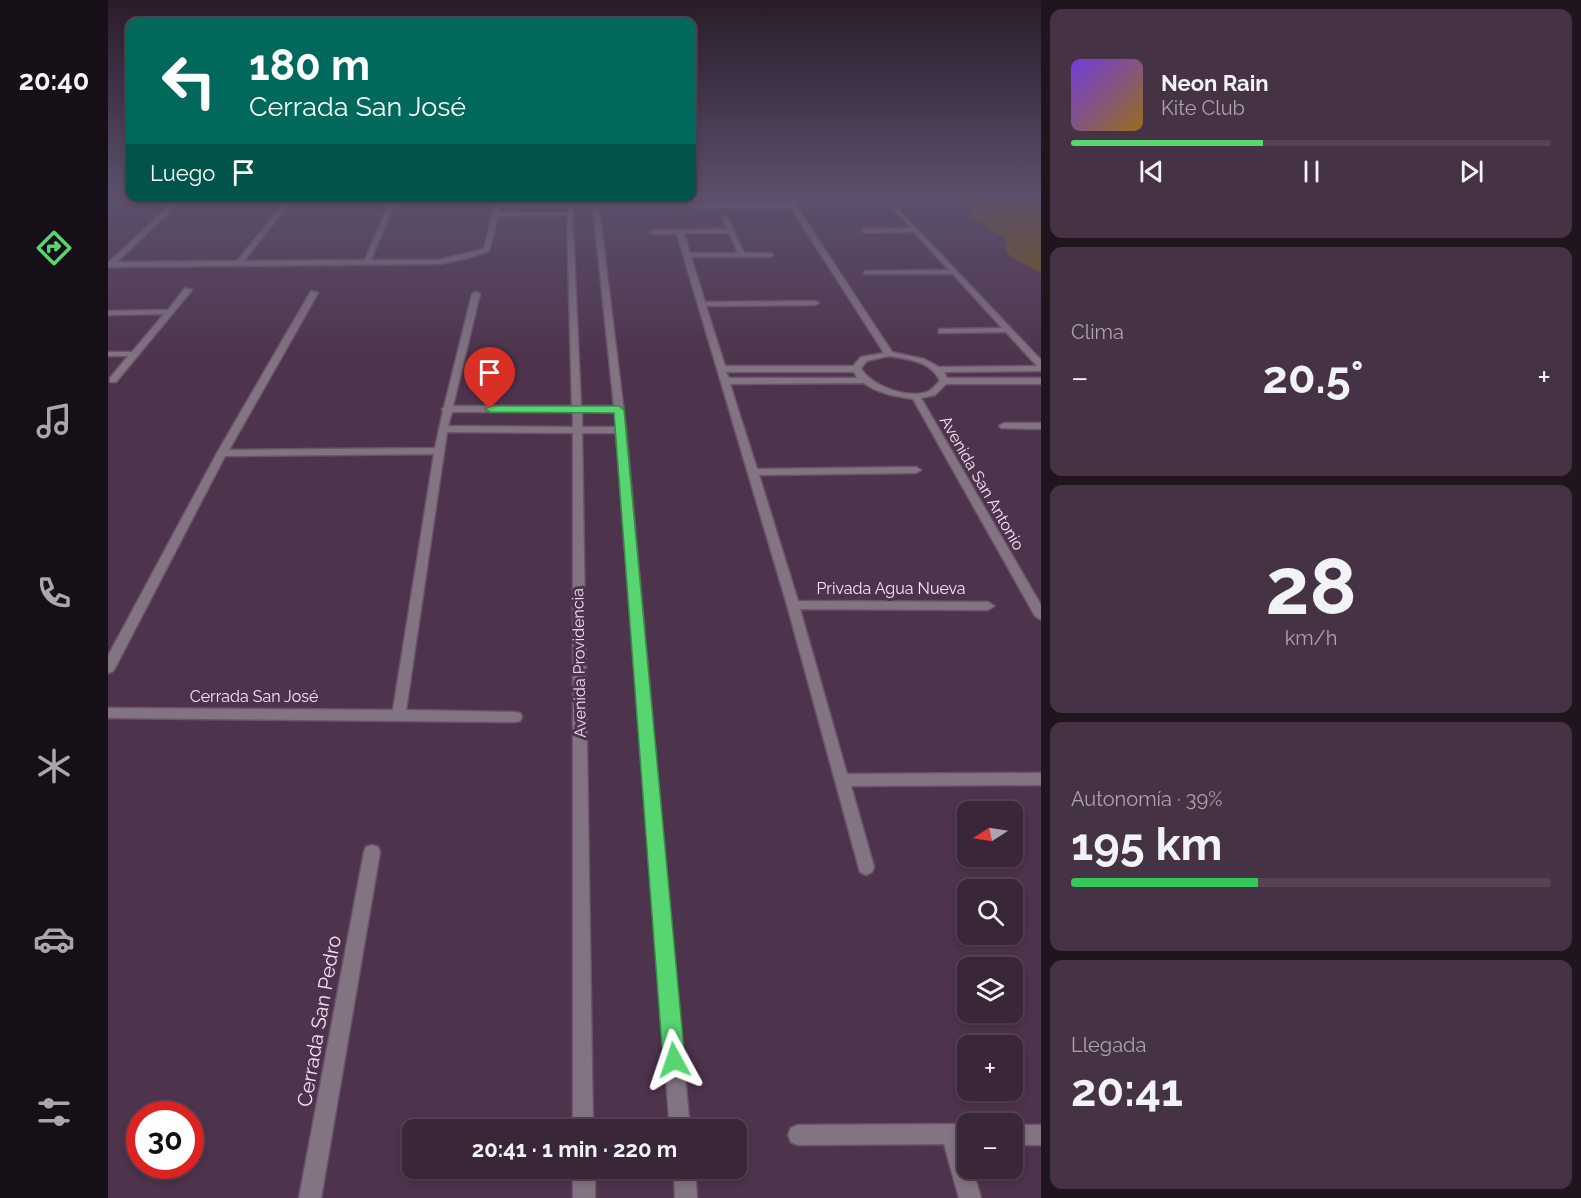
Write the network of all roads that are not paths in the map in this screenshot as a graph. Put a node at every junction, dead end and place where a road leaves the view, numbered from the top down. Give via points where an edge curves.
1 (124, 251) edge
2 (249, 251) edge
3 (372, 251) edge
4 (484, 251) edge
5 (573, 251) edge
6 (599, 251) edge
7 (686, 251) edge
8 (740, 251) edge
9 (822, 251) edge
10 (934, 251) edge
11 (687, 255) junction
12 (742, 255) junction
13 (770, 255) dead end
14 (239, 263) junction
15 (367, 263) junction
16 (109, 265) edge
17 (954, 272) junction
18 (866, 273) dead end
19 (188, 290) dead end
20 (315, 293) dead end
21 (476, 294) dead end
22 (815, 303) dead end
23 (704, 304) junction
24 (170, 312) junction
25 (108, 313) edge
26 (1008, 330) junction
27 (942, 331) dead end
28 (108, 354) edge
29 (134, 354) junction
30 (889, 354) junction
31 (1041, 367) edge
32 (722, 369) junction
33 (855, 369) junction
34 (938, 370) junction
35 (113, 380) dead end
36 (726, 381) junction
37 (862, 381) junction
38 (944, 381) junction
39 (1041, 381) edge
40 (915, 395) junction
41 (447, 409) junction
42 (577, 409) junction
43 (619, 410) junction
44 (1004, 426) dead end
45 (1041, 426) edge
46 (443, 429) junction
47 (576, 430) junction
48 (621, 430) junction
49 (439, 452) junction
50 (222, 453) junction
51 (916, 470) dead end
52 (753, 472) junction
53 (794, 605) junction
54 (988, 606) dead end
55 (1041, 616) edge
56 (108, 668) edge
57 (108, 713) edge
58 (399, 714) junction
59 (515, 717) dead end
60 (1041, 779) edge
61 (842, 780) junction
62 (372, 852) dead end
63 (866, 867) dead end
64 (583, 1119) edge
65 (679, 1119) edge
66 (957, 1134) edge
67 (798, 1135) dead end
68 (1023, 1135) edge
69 (1041, 1135) edge
70 (584, 1179) edge
71 (685, 1179) edge
72 (967, 1179) edge
73 (310, 1198) edge
74 (584, 1198) edge
75 (686, 1198) edge
76 (970, 1198) edge

1 - 16 street
2 - 14 street
3 - 15 street
4 - 15 street via 438,262
5 - 42 street, Avenida Providencia
6 - 43 street
7 - 11 street, Privada Agua Nueva
8 - 12 street
9 - 30 street
10 - 17 street
11 - 12 street
11 - 23 street, Privada Agua Nueva
12 - 13 street
14 - 15 street
14 - 16 street
17 - 18 street
17 - 26 street
19 - 24 street
20 - 50 street
21 - 41 street
22 - 23 street
23 - 32 street, Privada Agua Nueva
24 - 25 street
24 - 29 street
26 - 27 street
26 - 31 street
28 - 29 street
29 - 35 street
30 - 33 street via 865,358
30 - 34 street via 925,362
31 - 34 street
32 - 33 street
32 - 36 street, Privada Agua Nueva
33 - 37 street
34 - 38 street
36 - 37 street
36 - 52 street, Privada Agua Nueva
37 - 40 street via 886,392
38 - 39 street
38 - 40 street via 936,391
40 - 55 street, Avenida San Antonio
41 - 42 street
41 - 46 street
42 - 43 street
42 - 47 street, Avenida Providencia
43 - 48 street
44 - 45 street
46 - 47 street
46 - 49 street
47 - 48 street
47 - 64 street, Avenida Providencia
48 - 65 street
49 - 50 street
49 - 58 street
50 - 56 street
51 - 52 street
52 - 53 street, Privada Agua Nueva
53 - 54 street, Privada Agua Nueva
53 - 61 street, Privada Agua Nueva
57 - 58 street, Cerrada San José
58 - 59 street, Cerrada San José
60 - 61 street
61 - 63 street, Privada Agua Nueva
62 - 73 street, Cerrada San Pedro
66 - 67 street
68 - 69 street
70 - 74 street
71 - 75 street
72 - 76 street

